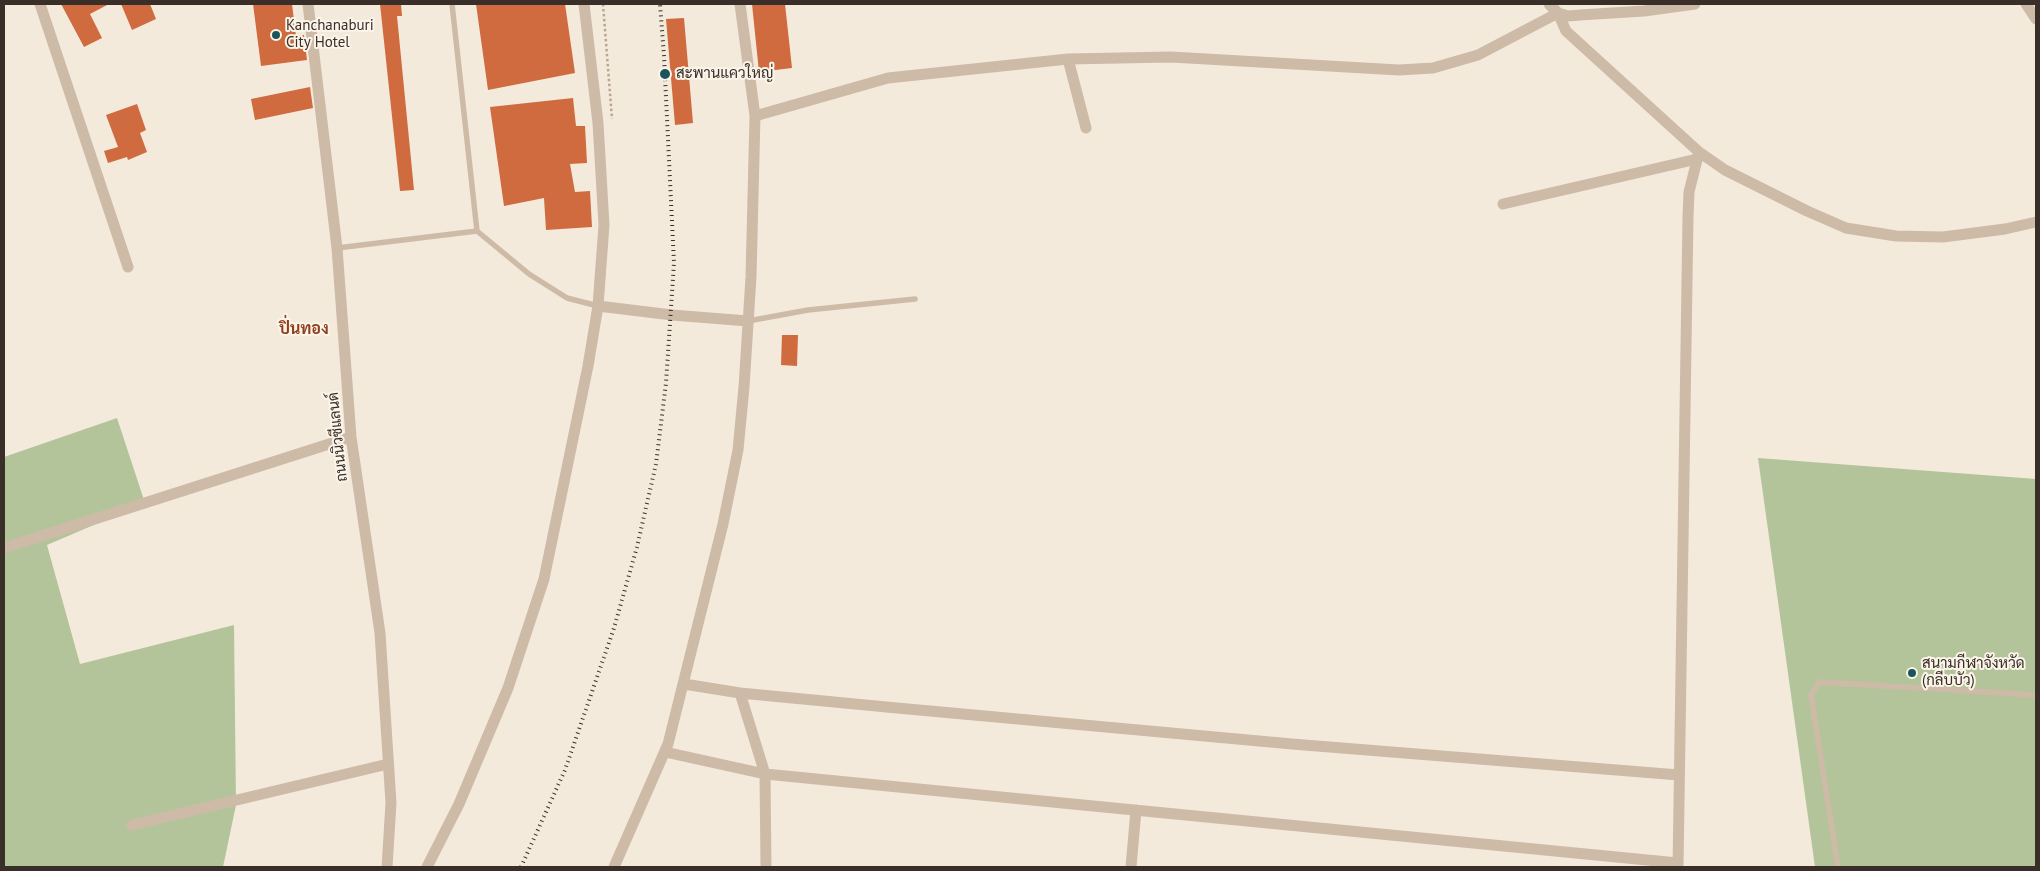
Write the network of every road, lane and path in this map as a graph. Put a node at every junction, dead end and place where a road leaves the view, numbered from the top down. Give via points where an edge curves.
1 (40, 4) edge
2 (308, 4) edge
3 (452, 4) edge
4 (584, 4) edge
5 (740, 4) edge
6 (1549, 4) edge
7 (1695, 4) edge
8 (2026, 4) edge
9 (1558, 13) junction
10 (2036, 19) edge
11 (1068, 59) junction
12 (755, 116) junction
13 (1086, 128) dead end
14 (1698, 155) junction
15 (1503, 204) dead end
16 (2036, 222) edge
17 (477, 231) junction
18 (337, 248) junction
19 (128, 267) dead end
20 (915, 299) dead end
21 (598, 306) junction
22 (748, 321) junction
23 (351, 437) junction
24 (4, 548) edge
25 (684, 684) junction
26 (740, 693) junction
27 (2036, 695) edge
28 (665, 752) junction
29 (388, 764) junction
30 (765, 774) junction
31 (1680, 775) junction
32 (1136, 810) junction
33 (132, 825) dead end
34 (1678, 865) edge
35 (387, 867) edge
36 (426, 867) edge
37 (614, 867) edge
38 (766, 867) edge
39 (1131, 867) edge
40 (1838, 867) edge

1 - 19 street
2 - 18 street, ถนนนิวซีแลนด์
3 - 17 lane
4 - 21 street via 598,123 604,225
5 - 12 street
6 - 9 street
7 - 9 street via 1589,15
8 - 10 street
9 - 11 street via 1478,55 1433,68 1399,70 1171,57
9 - 14 street via 1566,31
11 - 12 street via 888,78
11 - 13 street
12 - 22 street
14 - 15 street
14 - 16 street via 1846,228 1896,236 1943,237
14 - 31 street via 1689,192 1688,217
17 - 18 lane
17 - 21 lane via 529,274 567,298
18 - 23 street, ถนนนิวซีแลนด์
20 - 22 lane via 808,310
21 - 22 street
21 - 36 street via 566,482 544,579 508,688 459,804
22 - 25 street via 738,450
23 - 24 street
23 - 29 street, ถนนนิวซีแลนด์ via 380,633
25 - 26 street
25 - 28 street
26 - 30 street
26 - 31 street via 1292,744
27 - 40 lane via 1820,682 1811,695
28 - 30 street
28 - 37 street
29 - 33 street
29 - 35 street, ถนนนิวซีแลนด์
30 - 32 street
30 - 38 street
31 - 34 street
32 - 34 street
32 - 39 street

